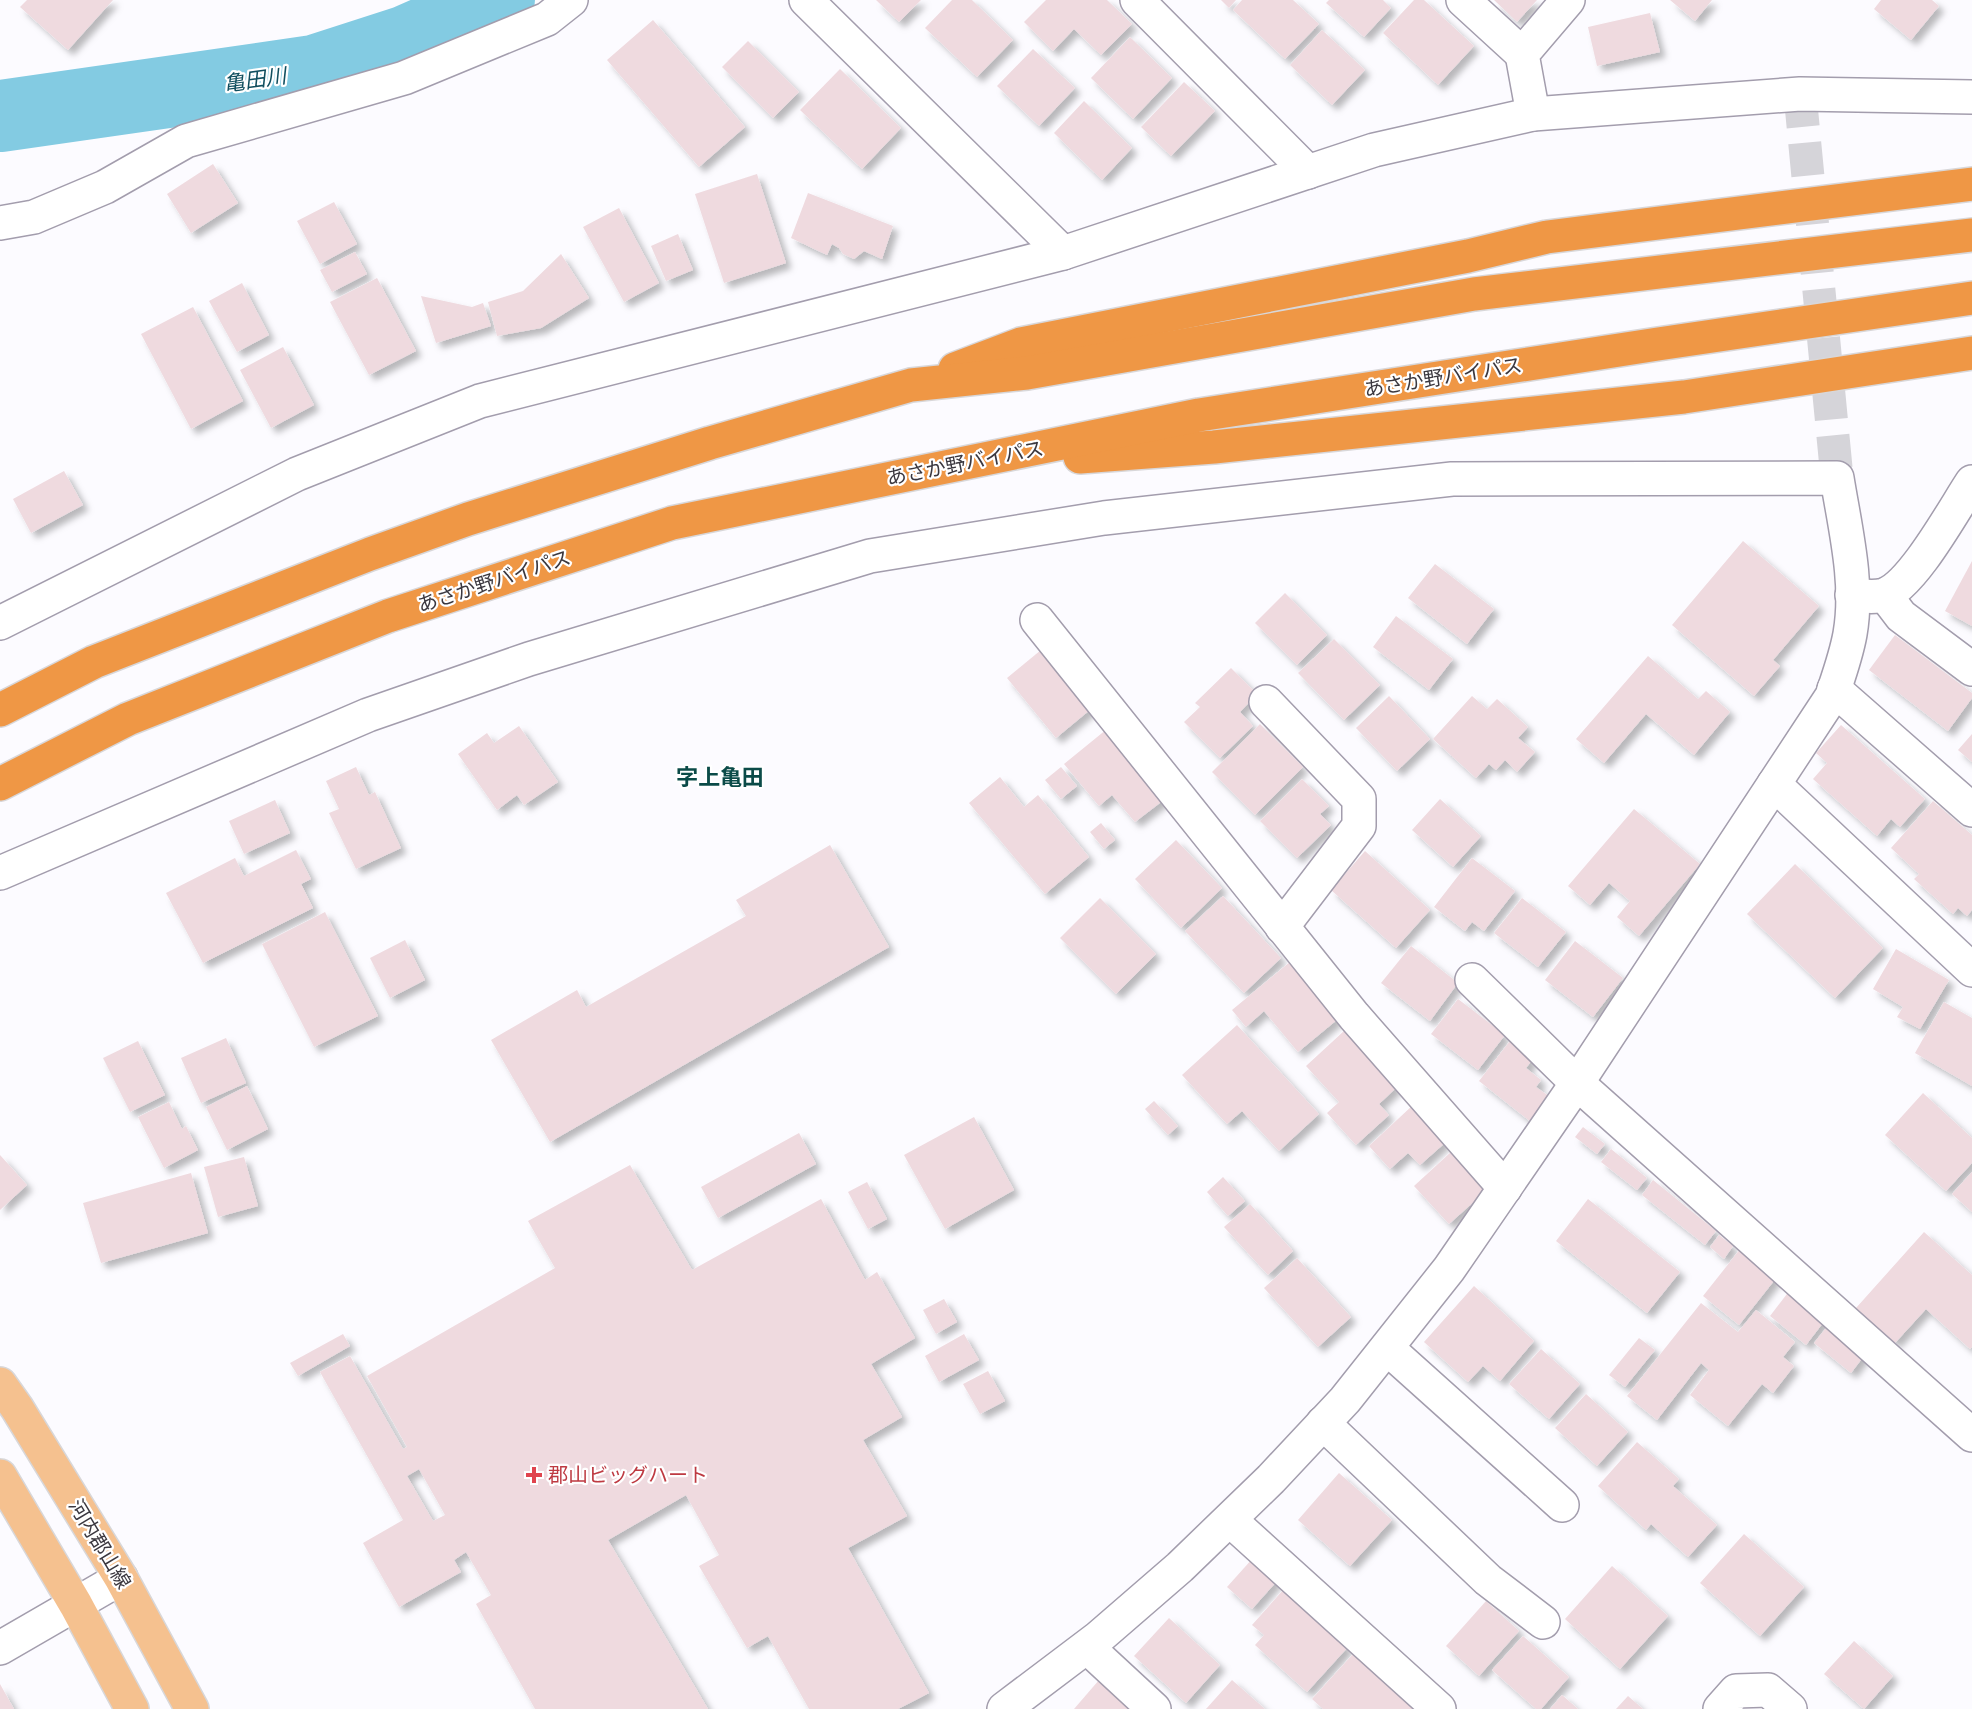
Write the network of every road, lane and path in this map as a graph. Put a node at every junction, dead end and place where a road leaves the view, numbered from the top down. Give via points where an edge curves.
1 (572, 0) edge
2 (807, 0) edge
3 (1137, 0) edge
4 (1463, 0) edge
5 (1568, 0) edge
6 (1522, 54) junction
7 (1972, 97) edge
8 (1533, 114) junction
9 (1308, 172) junction
10 (1972, 184) edge
11 (0, 223) edge
12 (1972, 235) edge
13 (1063, 253) junction
14 (1972, 298) edge
15 (1972, 353) edge
16 (911, 385) junction
17 (933, 469) junction
18 (1972, 482) edge
19 (1885, 595) junction
20 (1852, 596) junction
21 (1037, 621) dead end
22 (0, 623) edge
23 (1972, 669) edge
24 (1834, 689) junction
25 (1266, 702) dead end
26 (0, 710) edge
27 (0, 784) edge
28 (1773, 784) junction
29 (1972, 810) edge
30 (0, 873) edge
31 (1282, 927) junction
32 (1972, 970) edge
33 (1472, 980) dead end
34 (1577, 1083) junction
35 (1505, 1188) junction
36 (1387, 1348) junction
37 (0, 1384) edge
38 (1323, 1423) junction
39 (1972, 1435) edge
40 (0, 1476) edge
41 (1562, 1505) dead end
42 (1230, 1520) junction
43 (121, 1578) junction
44 (76, 1605) junction
45 (1542, 1622) dead end
46 (1087, 1647) junction
47 (0, 1648) edge
48 (132, 1709) edge
49 (192, 1709) edge
50 (1004, 1709) edge
51 (1154, 1709) edge
52 (1439, 1709) edge
53 (1720, 1709) edge
54 (1790, 1709) edge

1 - 11 street via 547,19 404,78 186,141 105,187 34,217
2 - 13 street
3 - 9 street
4 - 6 street
5 - 6 street
6 - 8 street
7 - 8 street via 1800,94
8 - 9 street via 1374,150
9 - 13 street
10 - 16 highway via 1547,237 1456,259 1020,344
12 - 16 highway via 1474,294 1027,373
13 - 22 street via 480,401 297,474
14 - 17 highway, あさか野バイパス via 1199,415
15 - 17 highway via 1684,398 1214,447
16 - 26 highway via 468,519 94,662
17 - 27 highway, あさか野バイパス via 672,523 388,616 128,719
18 - 19 street via 1916,567
19 - 20 street
19 - 23 street via 1901,616
20 - 24 street via 1851,632
20 - 30 street via 1850,554 1837,478 1452,479 1104,518 870,556 529,659 368,715
21 - 31 street
24 - 28 street
24 - 29 street
25 - 31 street via 1359,799 1359,826
28 - 32 street
28 - 34 street
31 - 35 street via 1354,1016
33 - 34 street
34 - 35 street
34 - 39 street
35 - 36 street via 1449,1269
36 - 38 street
36 - 41 street
37 - 43 main road, 河内郡山線
38 - 42 street
38 - 45 street via 1488,1580
40 - 44 main road
42 - 46 street
42 - 52 street
43 - 44 street
43 - 49 main road, 河内郡山線
44 - 47 street
44 - 48 main road
46 - 50 street
46 - 51 street
53 - 54 street via 1737,1691 1768,1690

